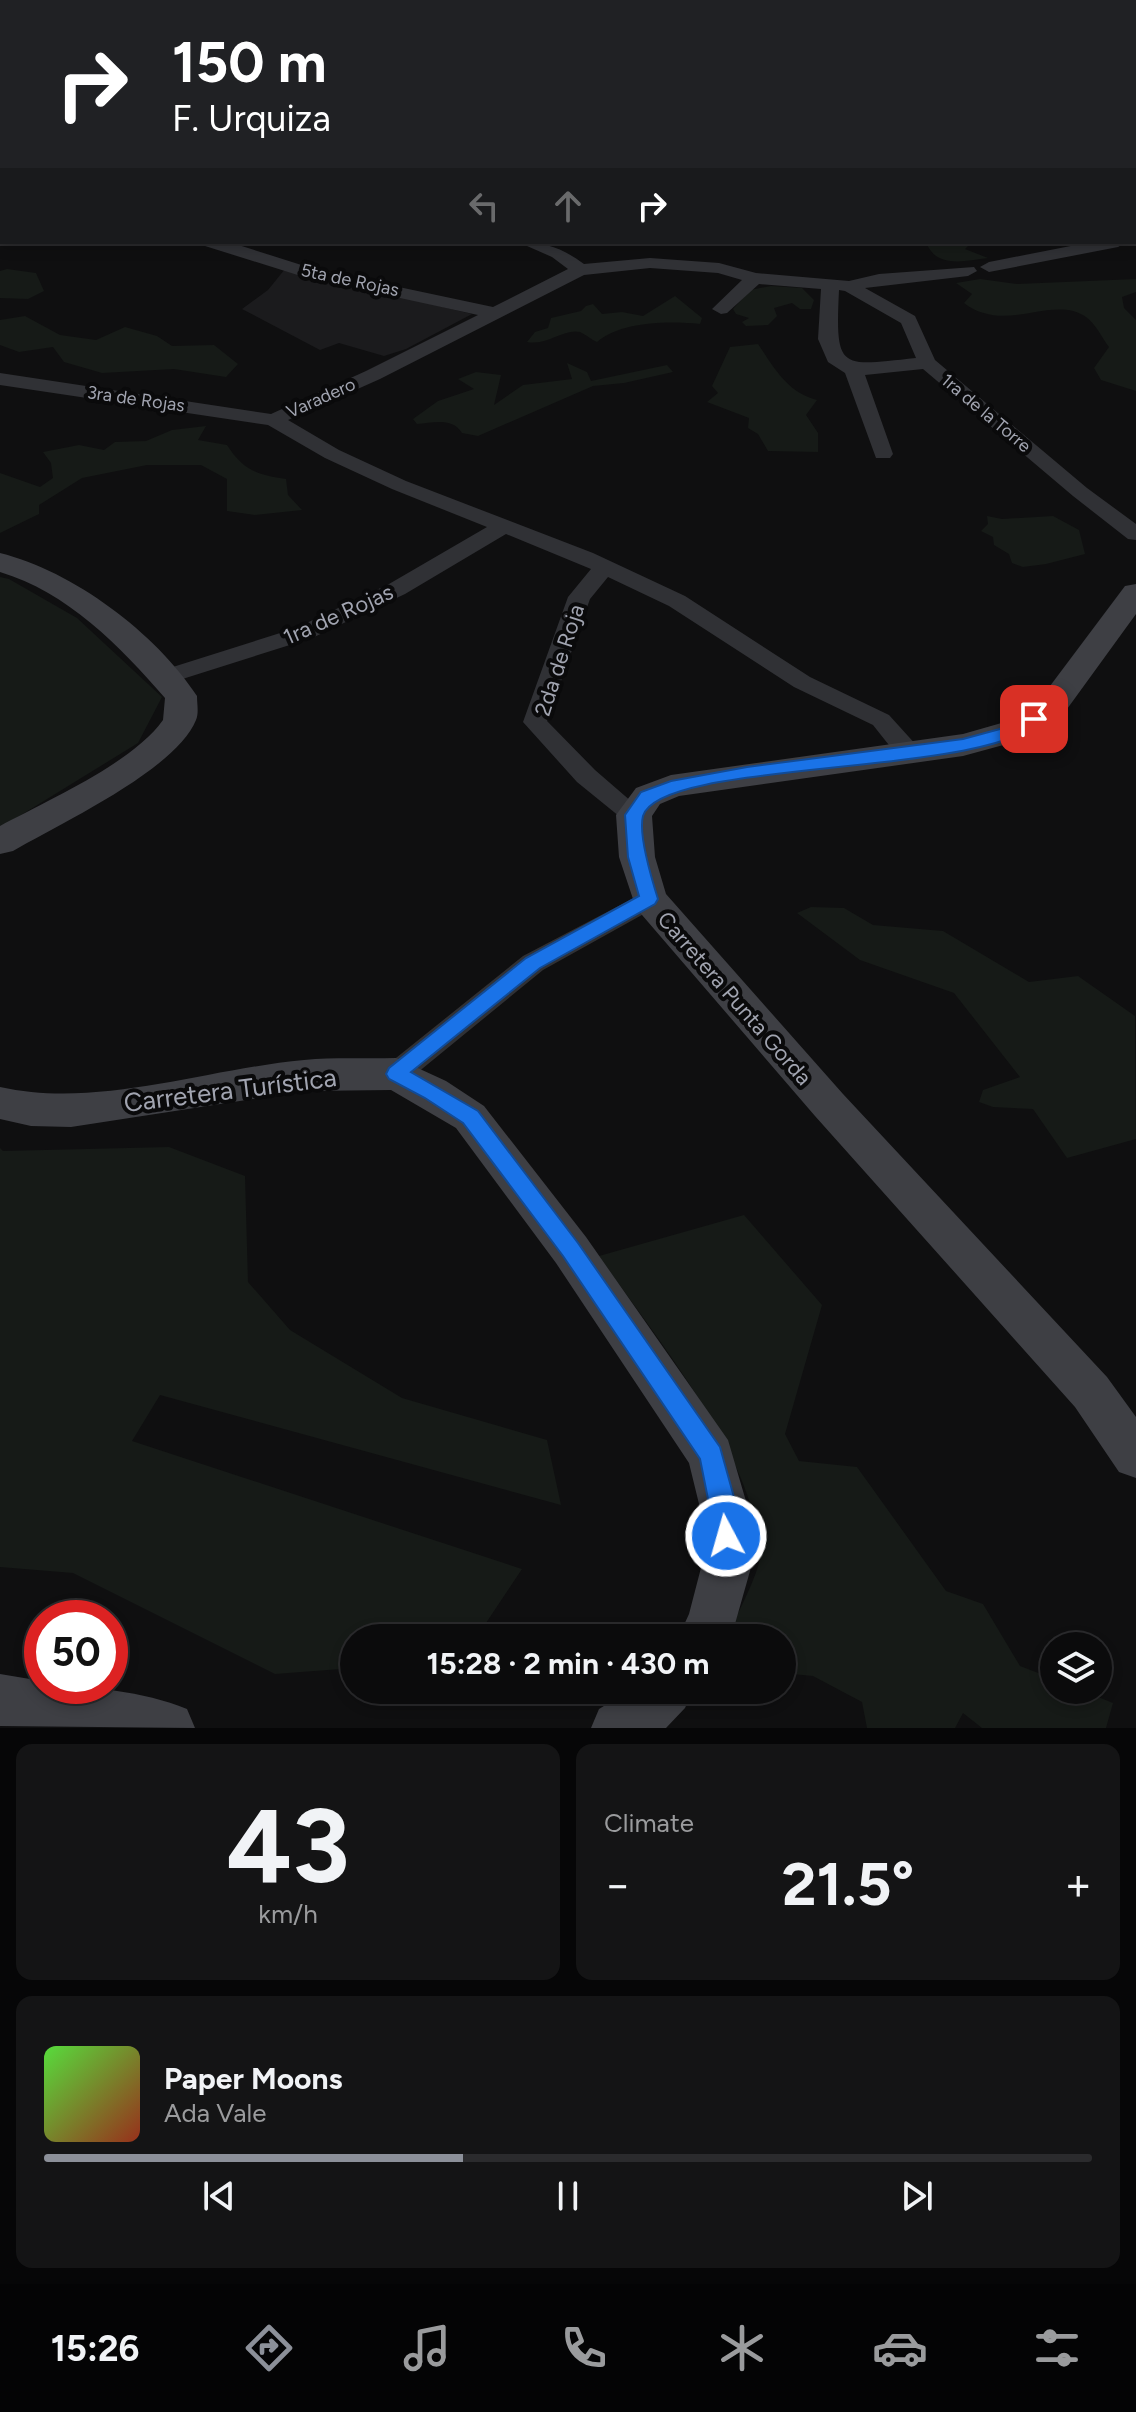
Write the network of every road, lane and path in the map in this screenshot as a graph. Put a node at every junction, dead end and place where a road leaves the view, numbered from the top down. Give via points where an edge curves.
1 (217, 244) edge
2 (533, 244) edge
3 (1092, 244) edge
4 (1066, 246) edge
5 (989, 267) dead end
6 (580, 270) junction
7 (968, 271) dead end
8 (755, 278) junction
9 (840, 285) junction
10 (721, 309) dead end
11 (491, 312) junction
12 (927, 363) junction
13 (854, 370) junction
14 (0, 379) edge
15 (273, 420) junction
16 (883, 454) dead end
17 (501, 528) junction
18 (1136, 534) edge
19 (0, 562) edge
20 (604, 568) junction
21 (1136, 593) edge
22 (165, 677) junction
23 (909, 753) junction
24 (634, 815) junction
25 (0, 842) edge
26 (649, 899) junction
27 (396, 1074) junction
28 (0, 1103) edge
29 (1136, 1456) edge
30 (711, 1624) edge
31 (0, 1700) edge
32 (653, 1704) edge
33 (168, 1728) edge
34 (618, 1728) edge

1 - 11 street, 5ta de Rojas via 310,273
2 - 6 street via 558,253
3 - 4 street
4 - 5 street
6 - 8 street, Varadero via 650,263 719,268
6 - 11 street, Varadero
7 - 9 street, Varadero
8 - 9 street, Varadero
8 - 10 street
9 - 12 street, 1ra de la Torre via 909,320
9 - 13 street via 827,339 835,358
11 - 15 street, Varadero via 373,375
12 - 13 street
12 - 18 street, 1ra de la Torre
13 - 16 street
14 - 15 street, 3ra de Rojas
15 - 17 street, Varadero via 332,454
17 - 20 street, Varadero
17 - 22 street, 1ra de Rojas via 397,589 304,633
19 - 22 main road via 21,566 93,608
20 - 23 street, Varadero via 677,601 802,682 881,720
20 - 24 street, 2da de Roja via 579,597 535,722 586,776
21 - 23 main road via 1050,709 1017,730
22 - 25 main road via 181,696 179,721 168,737 140,760
23 - 24 main road via 671,786 648,796
24 - 26 main road, Carretera Punta Gorda via 637,857
26 - 27 street via 533,963
26 - 29 main road, Carretera Punta Gorda via 1091,1392
27 - 28 main road, Carretera Turística via 305,1075 71,1111
27 - 30 main road, Carretera Turística via 470,1117 571,1250 711,1455 724,1508 727,1564
31 - 33 main road
32 - 34 main road

